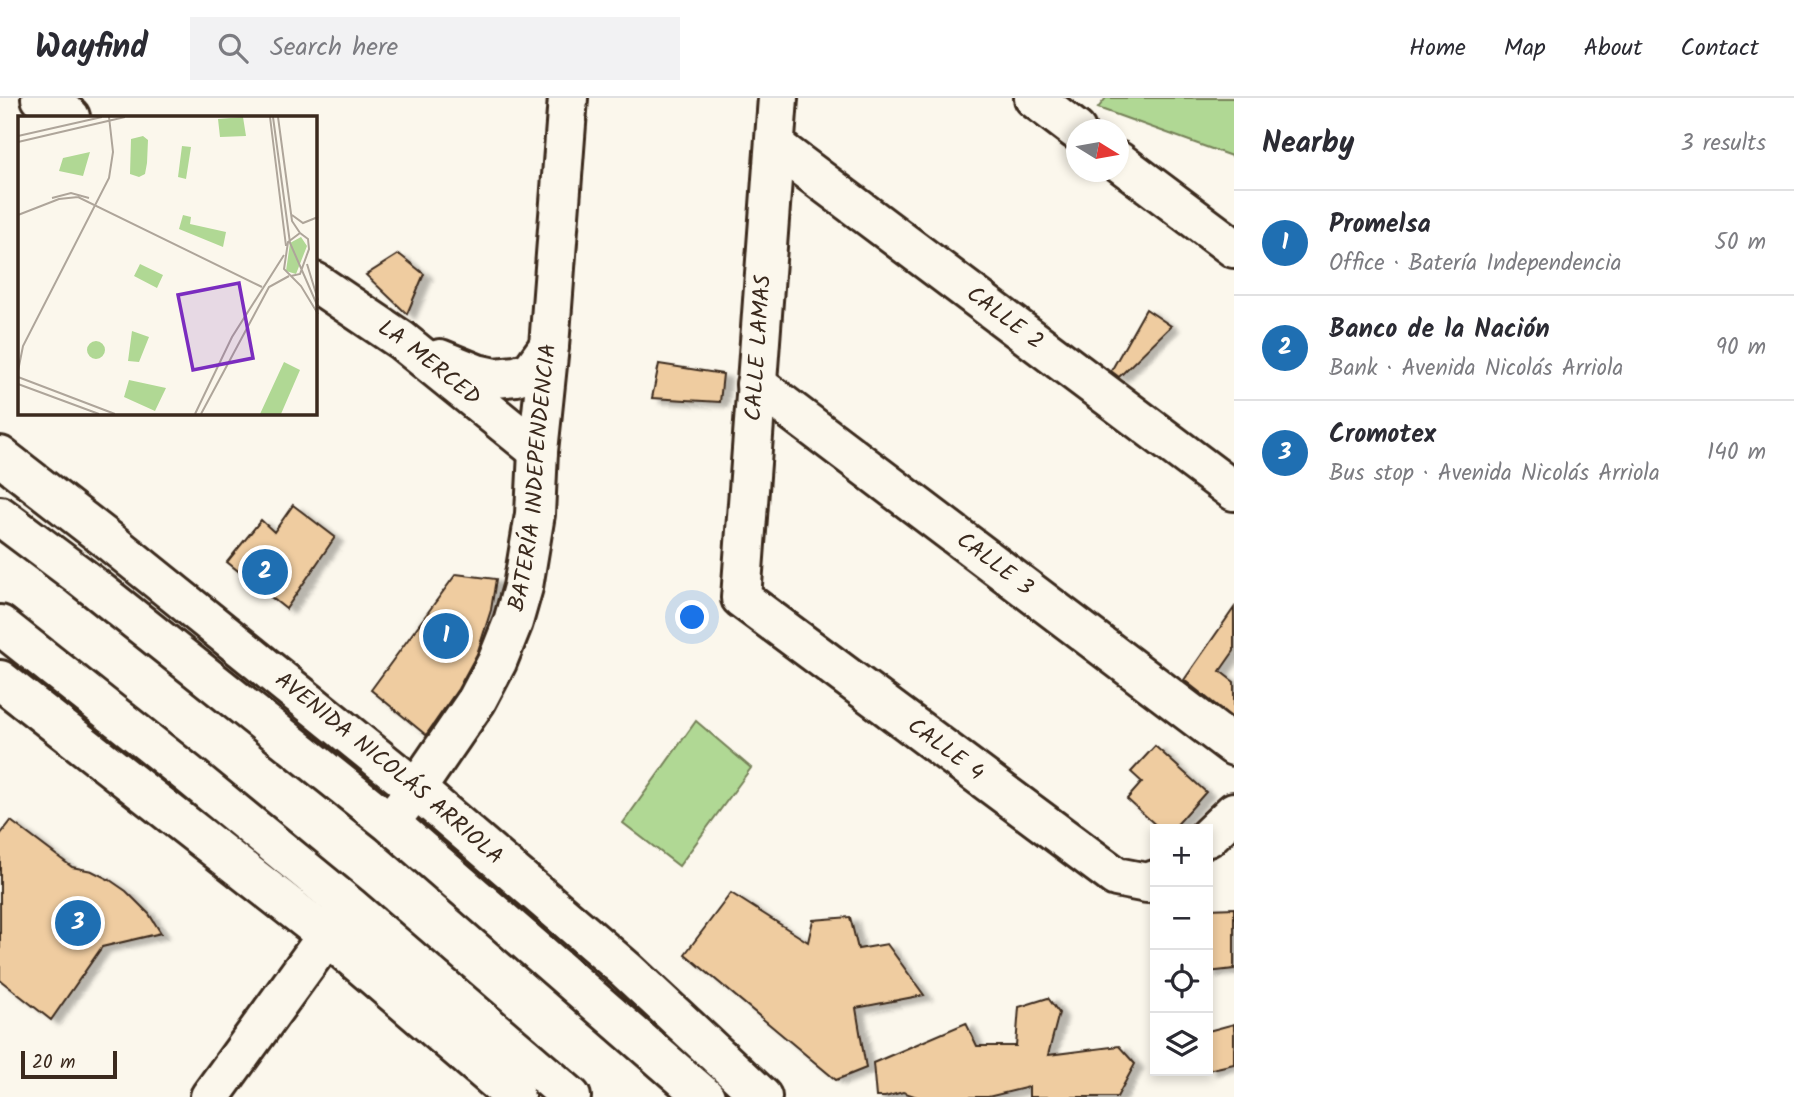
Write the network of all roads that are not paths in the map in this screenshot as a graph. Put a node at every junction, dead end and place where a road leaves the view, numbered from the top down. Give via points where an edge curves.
1 (41, 98) edge
2 (568, 98) edge
3 (778, 98) edge
4 (1034, 98) edge
5 (68, 116) edge
6 (1066, 122) edge
7 (775, 146) junction
8 (1129, 169) edge
9 (1234, 248) edge
10 (317, 283) edge
11 (401, 340) junction
12 (549, 346) junction
13 (756, 384) junction
14 (538, 451) junction
15 (0, 456) edge
16 (1234, 491) edge
17 (0, 516) edge
18 (741, 598) joint
19 (0, 625) edge
20 (45, 661) junction
21 (6, 698) edge
22 (1234, 746) edge
23 (416, 789) junction
24 (1234, 812) edge
25 (389, 822) junction
26 (1213, 833) edge
27 (1150, 882) edge
28 (338, 921) junction
29 (210, 1097) edge
30 (515, 1097) edge
31 (571, 1097) edge
32 (704, 1097) edge
33 (762, 1097) edge

1 - 5 street
2 - 12 street, BATERÍA INDEPENDENCIA
3 - 7 street, CALLE LAMAS
4 - 6 street
7 - 13 street, CALLE LAMAS
7 - 16 street, CALLE 2
8 - 9 street
10 - 11 street, LA MERCED
11 - 12 street via 446,362 495,378 531,371
11 - 14 street, LA MERCED
12 - 14 street, BATERÍA INDEPENDENCIA
13 - 18 street, CALLE LAMAS
13 - 22 street, CALLE 3
14 - 23 street, BATERÍA INDEPENDENCIA via 535,514 513,622 477,701
15 - 23 street, AVENIDA NICOLÁS ARRIOLA
17 - 25 street, AVENIDA NICOLÁS ARRIOLA
18 - 27 street, CALLE 4 via 1116,877
19 - 20 street
20 - 21 street
20 - 28 street via 188,774
21 - 28 street
23 - 25 street, BATERÍA INDEPENDENCIA
23 - 33 street, AVENIDA NICOLÁS ARRIOLA via 626,970
24 - 26 street
25 - 32 street, AVENIDA NICOLÁS ARRIOLA
28 - 29 street
28 - 30 street
28 - 31 street

